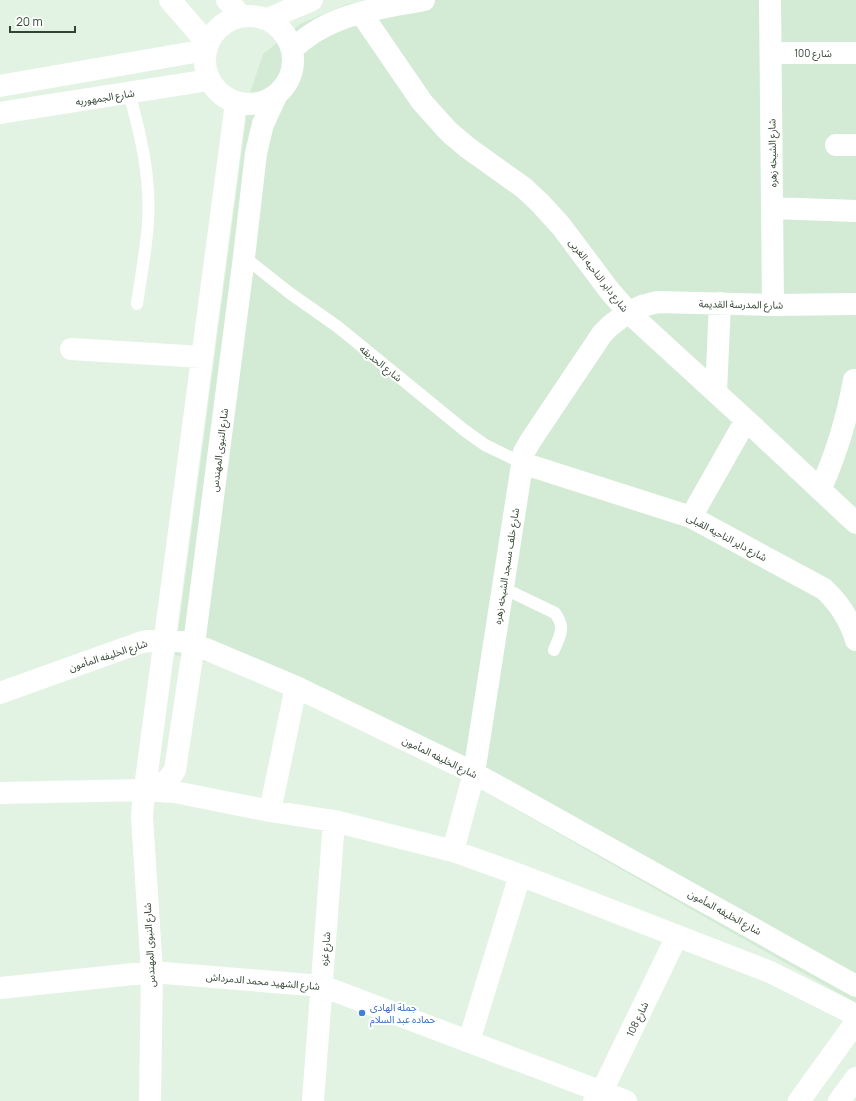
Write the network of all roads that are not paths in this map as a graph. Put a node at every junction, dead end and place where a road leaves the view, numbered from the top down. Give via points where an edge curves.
1 (170, 0) edge
2 (312, 0) edge
3 (424, 0) edge
4 (770, 0) edge
5 (234, 8) edge
6 (361, 13) junction
7 (268, 19) junction
8 (207, 47) junction
9 (293, 48) junction
10 (771, 53) junction
11 (856, 53) edge
12 (209, 80) junction
13 (0, 86) edge
14 (129, 93) junction
15 (276, 96) junction
16 (236, 103) junction
17 (0, 114) edge
18 (772, 208) junction
19 (856, 211) edge
20 (218, 237) junction
21 (244, 257) junction
22 (720, 303) junction
23 (137, 304) dead end
24 (856, 304) edge
25 (773, 305) junction
26 (628, 312) junction
27 (71, 349) dead end
28 (202, 357) junction
29 (854, 380) dead end
30 (716, 392) junction
31 (746, 420) junction
32 (522, 463) junction
33 (820, 490) junction
34 (691, 517) junction
35 (856, 523) edge
36 (503, 588) junction
37 (851, 610) edge
38 (165, 639) junction
39 (856, 640) edge
40 (194, 644) junction
41 (554, 650) dead end
42 (296, 687) junction
43 (0, 693) edge
44 (474, 773) junction
45 (144, 790) junction
46 (0, 793) edge
47 (270, 811) junction
48 (334, 821) junction
49 (454, 851) junction
50 (520, 875) junction
51 (677, 936) junction
52 (152, 972) junction
53 (322, 986) junction
54 (856, 986) edge
55 (0, 988) edge
56 (856, 1015) edge
57 (856, 1022) edge
58 (469, 1041) junction
59 (856, 1078) edge
60 (598, 1096) edge
61 (150, 1101) edge
62 (313, 1101) edge
63 (626, 1101) edge
64 (800, 1101) edge
65 (839, 1101) edge

1 - 8 street
2 - 7 street
3 - 6 street
4 - 10 street, شارع الشيخه زهره
5 - 7 street
5 - 8 street via 230,19 213,34
6 - 9 street via 345,17 317,30
6 - 26 street, شارع داير الناحيه الغربى via 435,118 468,148 506,174 540,203
7 - 9 street via 287,36
8 - 12 street via 205,60
8 - 13 street
9 - 15 street via 292,74 286,86
10 - 11 street, شارع 100
10 - 18 street, شارع الشيخه زهره
12 - 14 street, شارع الجمهوريه
12 - 16 street via 216,90
14 - 17 street, شارع الجمهوريه
14 - 23 lane via 138,124 147,189 148,222
15 - 16 street via 257,104
15 - 21 street, شارع النبوى المهندس via 263,124 256,153
16 - 20 street, شارع النبوى المهندس
18 - 19 street
18 - 25 street, شارع الشيخه زهره
20 - 21 street
20 - 28 street, شارع النبوى المهندس
21 - 32 lane, شارع الحديقه via 338,327 464,430 485,445
21 - 40 street, شارع النبوى المهندس
22 - 25 street, شارع المدرسة القديمة
22 - 26 street, شارع المدرسة القديمة via 658,302
22 - 30 street
24 - 25 street, شارع المدرسة القديمة
26 - 30 street, شارع داير الناحيه الغربى
26 - 32 street, شارع خلف مسجد الشيخه زهره via 602,334 531,440 524,452
27 - 28 street
28 - 38 street, شارع النبوى المهندس
29 - 33 street via 840,442
30 - 31 street, شارع داير الناحيه الغربى
31 - 33 street, شارع داير الناحيه الغربى
31 - 34 street
32 - 34 street, شارع داير الناحيه القبلى
32 - 36 street, شارع خلف مسجد الشيخه زهره
33 - 35 street, شارع داير الناحيه الغربى
34 - 37 street, شارع داير الناحيه القبلى via 824,589 839,605
36 - 41 lane via 554,613 559,619 562,631
36 - 44 street, شارع خلف مسجد الشيخه زهره
37 - 39 street, شارع داير الناحيه القبلى
38 - 40 street, شارع الخليفه المأمون
38 - 43 street, شارع الخليفه المأمون via 142,642
38 - 45 street, شارع النبوى المهندس
40 - 42 street, شارع الخليفه المأمون
40 - 45 street, شارع النبوى المهندس via 175,770 166,782
42 - 44 street, شارع الخليفه المأمون
42 - 47 street
44 - 49 street, شارع خلف مسجد الشيخه زهره
44 - 54 street, شارع الخليفه المأمون
45 - 46 street
45 - 47 street via 174,792
45 - 52 street, شارع النبوى المهندس via 142,817
47 - 48 street
48 - 49 street
48 - 53 street, شارع غزه
49 - 50 street
50 - 51 street
50 - 58 street
51 - 56 street via 770,972
51 - 60 street, شارع 108
52 - 53 street, شارع الشهيد محمد الدمرداش
52 - 55 street, شارع الشهيد محمد الدمرداش
52 - 61 street, شارع النبوى المهندس
53 - 58 street, شارع الشهيد محمد الدمرداش
53 - 62 street, شارع غزه
57 - 64 street
58 - 60 street, شارع الشهيد محمد الدمرداش
59 - 65 street
60 - 63 street, شارع الشهيد محمد الدمرداش

